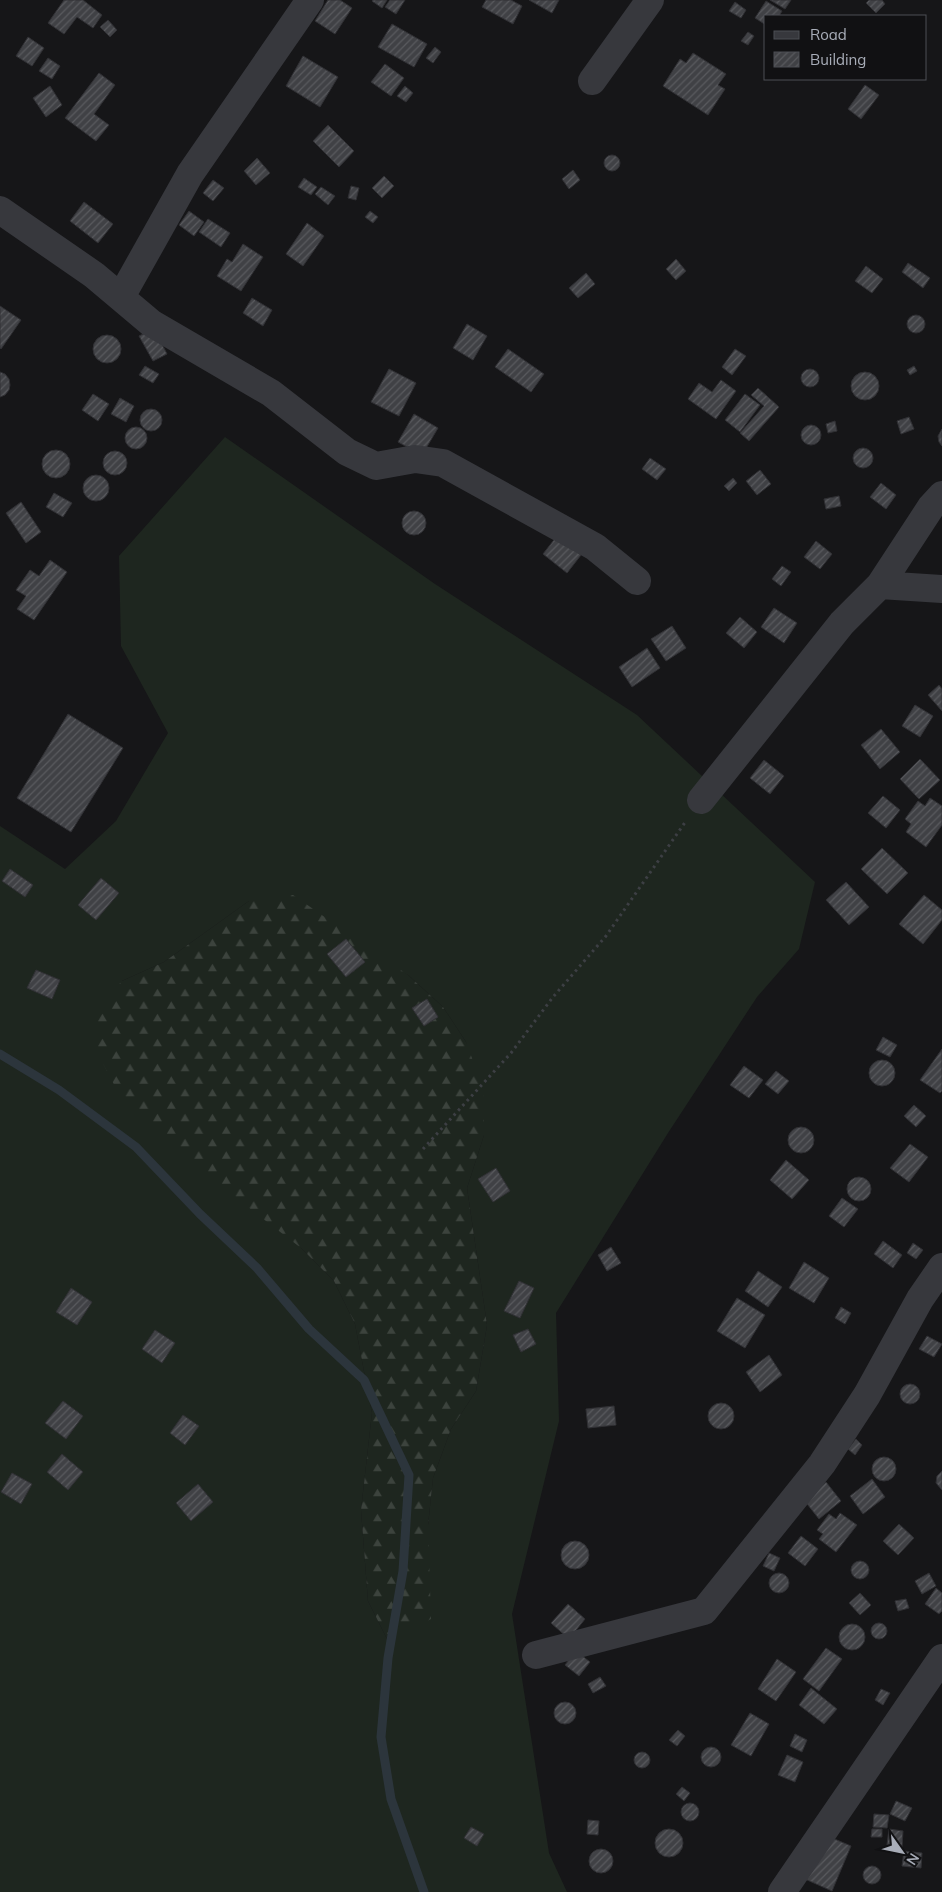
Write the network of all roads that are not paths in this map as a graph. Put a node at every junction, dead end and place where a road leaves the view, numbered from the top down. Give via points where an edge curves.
1 (310, 0) edge
2 (650, 0) edge
3 (592, 81) dead end
4 (0, 210) edge
5 (121, 297) junction
6 (942, 495) edge
7 (637, 580) dead end
8 (880, 585) junction
9 (942, 590) edge
10 (701, 800) road end
11 (942, 1267) edge
12 (536, 1655) dead end
13 (942, 1658) edge
14 (782, 1892) edge

1 - 5 street via 190,174
2 - 3 street
4 - 5 street
5 - 7 street via 151,322 271,393 347,452 376,466 414,459 443,463 595,547
6 - 8 street
8 - 9 street
8 - 10 street via 842,623
11 - 12 street via 822,1464 704,1611
13 - 14 street

